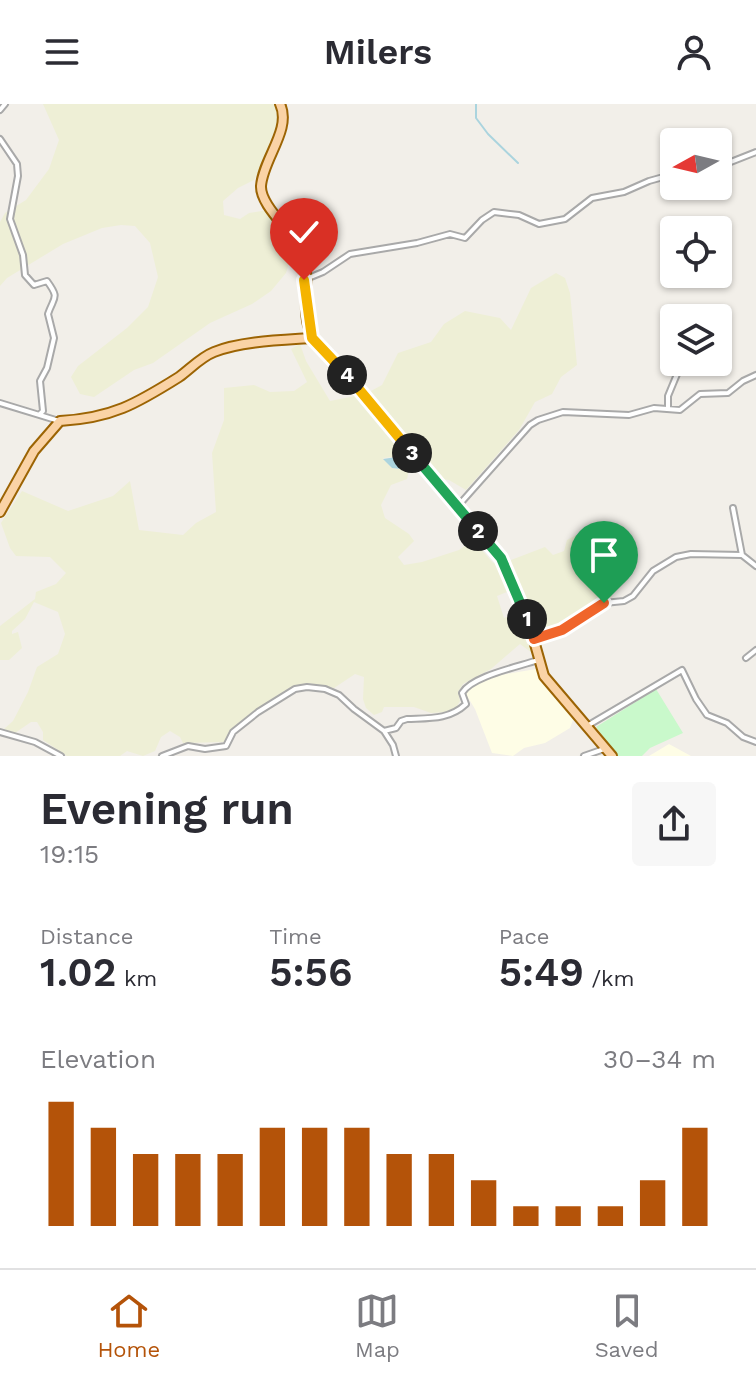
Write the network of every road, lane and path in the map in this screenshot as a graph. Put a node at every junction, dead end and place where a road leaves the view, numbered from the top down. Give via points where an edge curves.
1 (5, 104) edge
2 (280, 104) edge
3 (0, 110) edge
4 (0, 139) edge
5 (756, 152) edge
6 (732, 161) edge
7 (660, 178) edge
8 (304, 280) junction
9 (312, 338) junction
10 (756, 375) edge
11 (676, 376) edge
12 (0, 403) edge
13 (668, 407) junction
14 (40, 414) junction
15 (60, 421) junction
16 (458, 506) junction
17 (733, 508) dead end
18 (0, 512) edge
19 (742, 555) junction
20 (756, 566) edge
21 (534, 639) junction
22 (756, 650) edge
23 (746, 658) dead end
24 (538, 660) junction
25 (587, 726) junction
26 (384, 731) junction
27 (0, 732) edge
28 (756, 742) edge
29 (609, 752) edge
30 (61, 756) edge
31 (162, 756) edge
32 (396, 756) edge
33 (584, 756) edge

1 - 3 street
2 - 8 main road via 284,124 261,188 302,253
4 - 14 street via 17,164 10,219 25,275 34,285 47,281 56,293 48,314 54,338 40,381
5 - 6 street
7 - 8 street via 592,198 565,219 539,224 494,212 465,238 450,234 350,254
8 - 9 main road
9 - 15 main road via 213,352 123,409
9 - 16 main road
10 - 13 street via 728,393 700,394 680,410
11 - 13 street
12 - 14 street
13 - 16 street via 629,415 563,412 538,420
14 - 15 street
15 - 18 main road via 34,451
16 - 21 main road via 501,558
17 - 19 street
19 - 20 street
19 - 21 street via 676,557 653,571 633,596 604,603 562,630
21 - 24 main road
22 - 23 street
24 - 25 main road via 550,684
24 - 26 street via 469,685 462,693 466,704 457,713 407,719
25 - 28 street via 682,670 707,715
25 - 29 main road
26 - 31 street via 331,691 295,689 233,732 226,746 188,746
26 - 32 street
27 - 30 street
29 - 33 street

